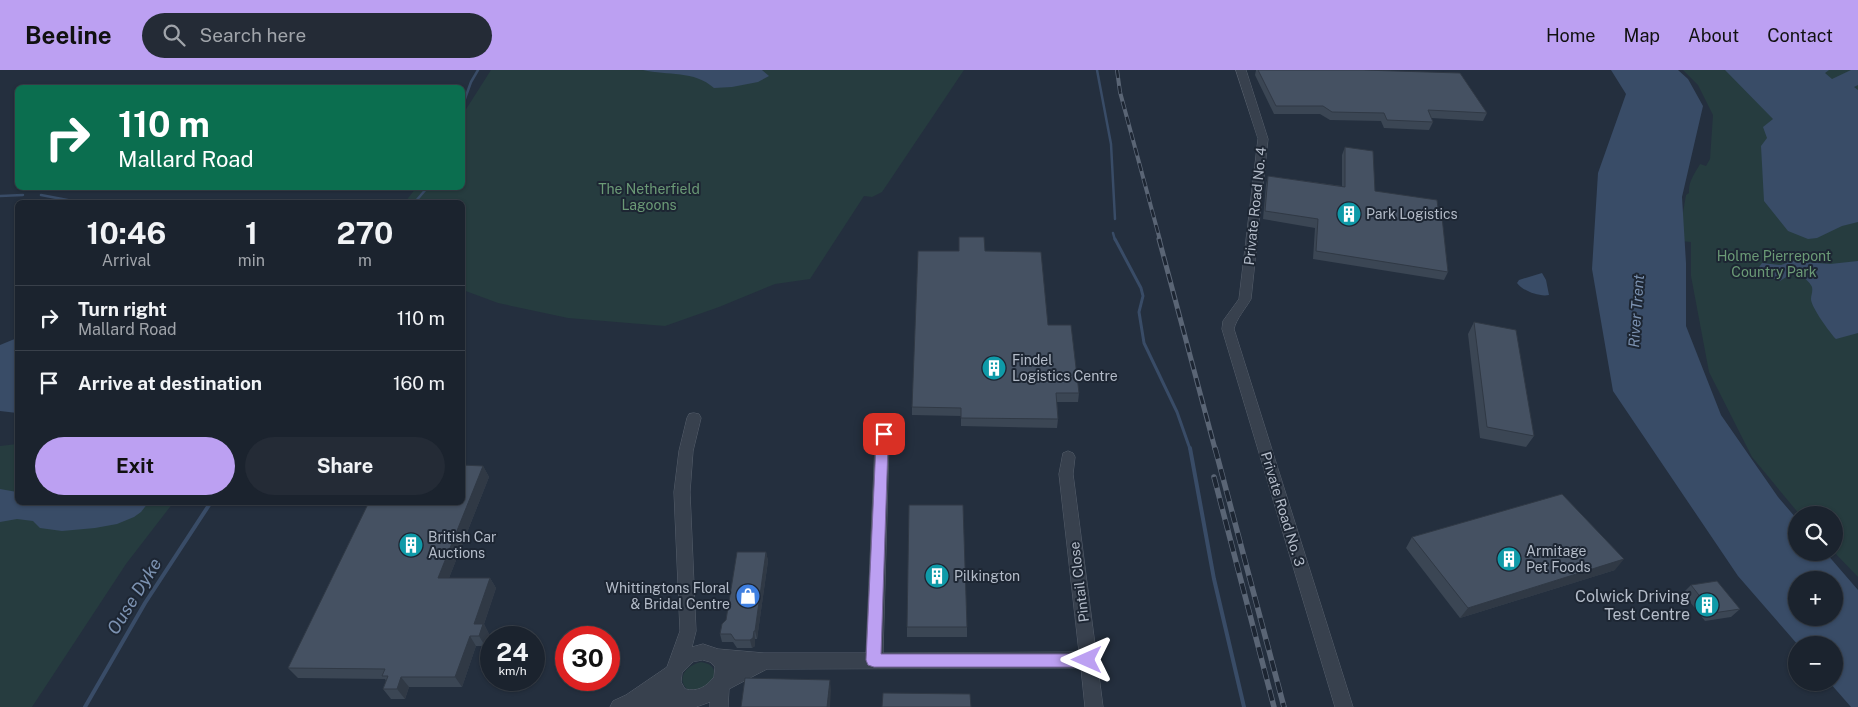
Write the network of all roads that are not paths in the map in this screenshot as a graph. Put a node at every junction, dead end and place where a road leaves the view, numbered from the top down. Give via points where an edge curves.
1 (1241, 70) edge
2 (1237, 313) joint
3 (694, 418) dead end
4 (884, 434) dead end
5 (1068, 457) dead end
6 (688, 631) junction
7 (712, 655) junction
8 (874, 660) junction
9 (1087, 660) junction
10 (764, 661) junction
11 (676, 668) junction
12 (721, 685) junction
13 (688, 702) edge
14 (625, 704) edge
15 (719, 707) edge
16 (1094, 707) edge
17 (1344, 707) edge

1 - 2 street, Private Road No. 4 via 1263,139 1245,299
2 - 17 street, Private Road No. 3 via 1229,321 1228,329
3 - 6 street via 686,451 682,492
4 - 8 street
5 - 9 street, Pintail Close via 1066,474
6 - 7 street
6 - 11 street
7 - 10 street
7 - 11 street via 688,656
7 - 12 street via 724,667
8 - 9 street
8 - 10 street
9 - 16 street, Pintail Close
10 - 12 street
11 - 13 street via 672,686
11 - 14 street
12 - 13 street via 711,696
12 - 15 street
13 - 14 street

